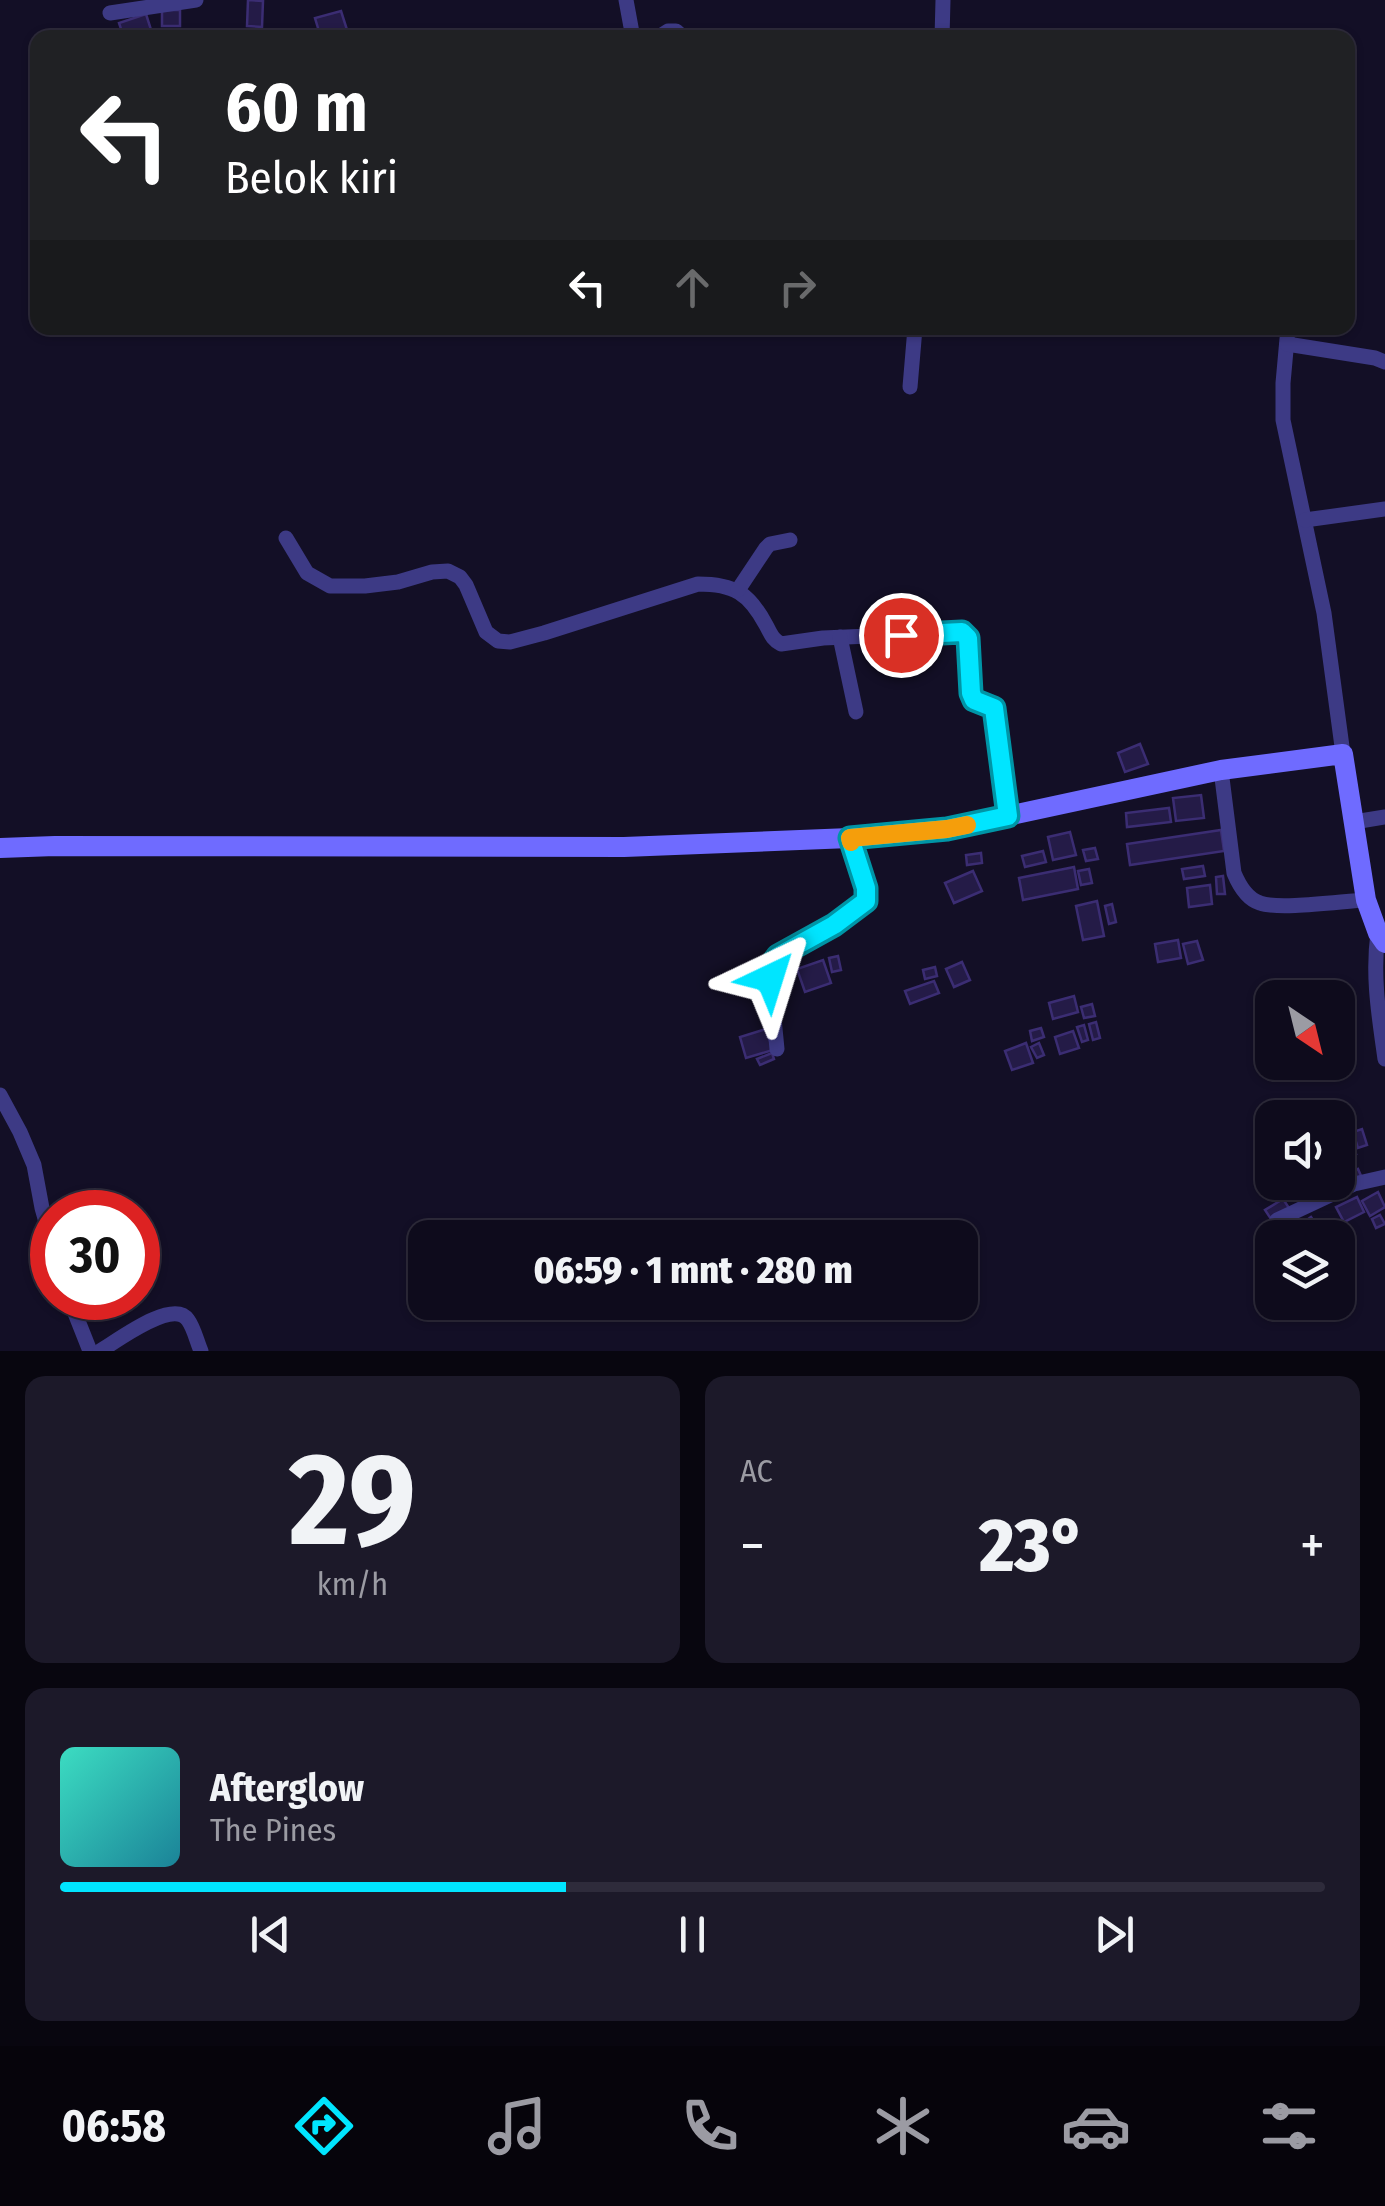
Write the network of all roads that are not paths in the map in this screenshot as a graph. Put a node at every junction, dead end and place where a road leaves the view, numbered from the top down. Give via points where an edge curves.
1 (192, 0) edge
2 (626, 0) edge
3 (943, 0) edge
4 (110, 13) dead end
5 (632, 30) edge
6 (942, 30) edge
7 (914, 335) edge
8 (1288, 336) edge
9 (1385, 362) edge
10 (910, 387) dead end
11 (1385, 509) edge
12 (1305, 520) junction
13 (286, 538) dead end
14 (790, 540) dead end
15 (738, 590) junction
16 (840, 637) junction
17 (856, 712) dead end
18 (1343, 754) junction
19 (1222, 770) junction
20 (1008, 816) junction
21 (1385, 817) edge
22 (1354, 822) junction
23 (850, 838) junction
24 (0, 848) edge
25 (1366, 900) junction
26 (1382, 938) edge
27 (777, 1049) dead end
28 (1385, 1059) edge
29 (0, 1095) edge
30 (1385, 1177) edge
31 (39, 1190) edge
32 (1277, 1220) dead end
33 (78, 1320) edge
34 (90, 1351) edge
35 (100, 1351) edge
36 (201, 1351) edge

1 - 4 street
2 - 5 street
3 - 6 street
7 - 10 street
8 - 9 street
8 - 12 street via 1283,420
11 - 12 street
12 - 18 street
13 - 15 street via 307,573 330,586 448,571 466,585 486,632 498,642 698,584
14 - 15 street via 766,548
15 - 16 street via 776,643
16 - 17 street
16 - 20 street via 965,634 971,693 994,708
18 - 19 street
18 - 22 street
19 - 20 street
19 - 25 street via 1234,873 1248,896 1264,905
20 - 23 street
21 - 22 street
22 - 25 street
23 - 24 street via 624,848
23 - 27 street via 866,901 771,965
25 - 26 street
26 - 28 street via 1374,961
29 - 31 street via 34,1165
30 - 32 street
33 - 34 street
35 - 36 street via 142,1324 179,1313

